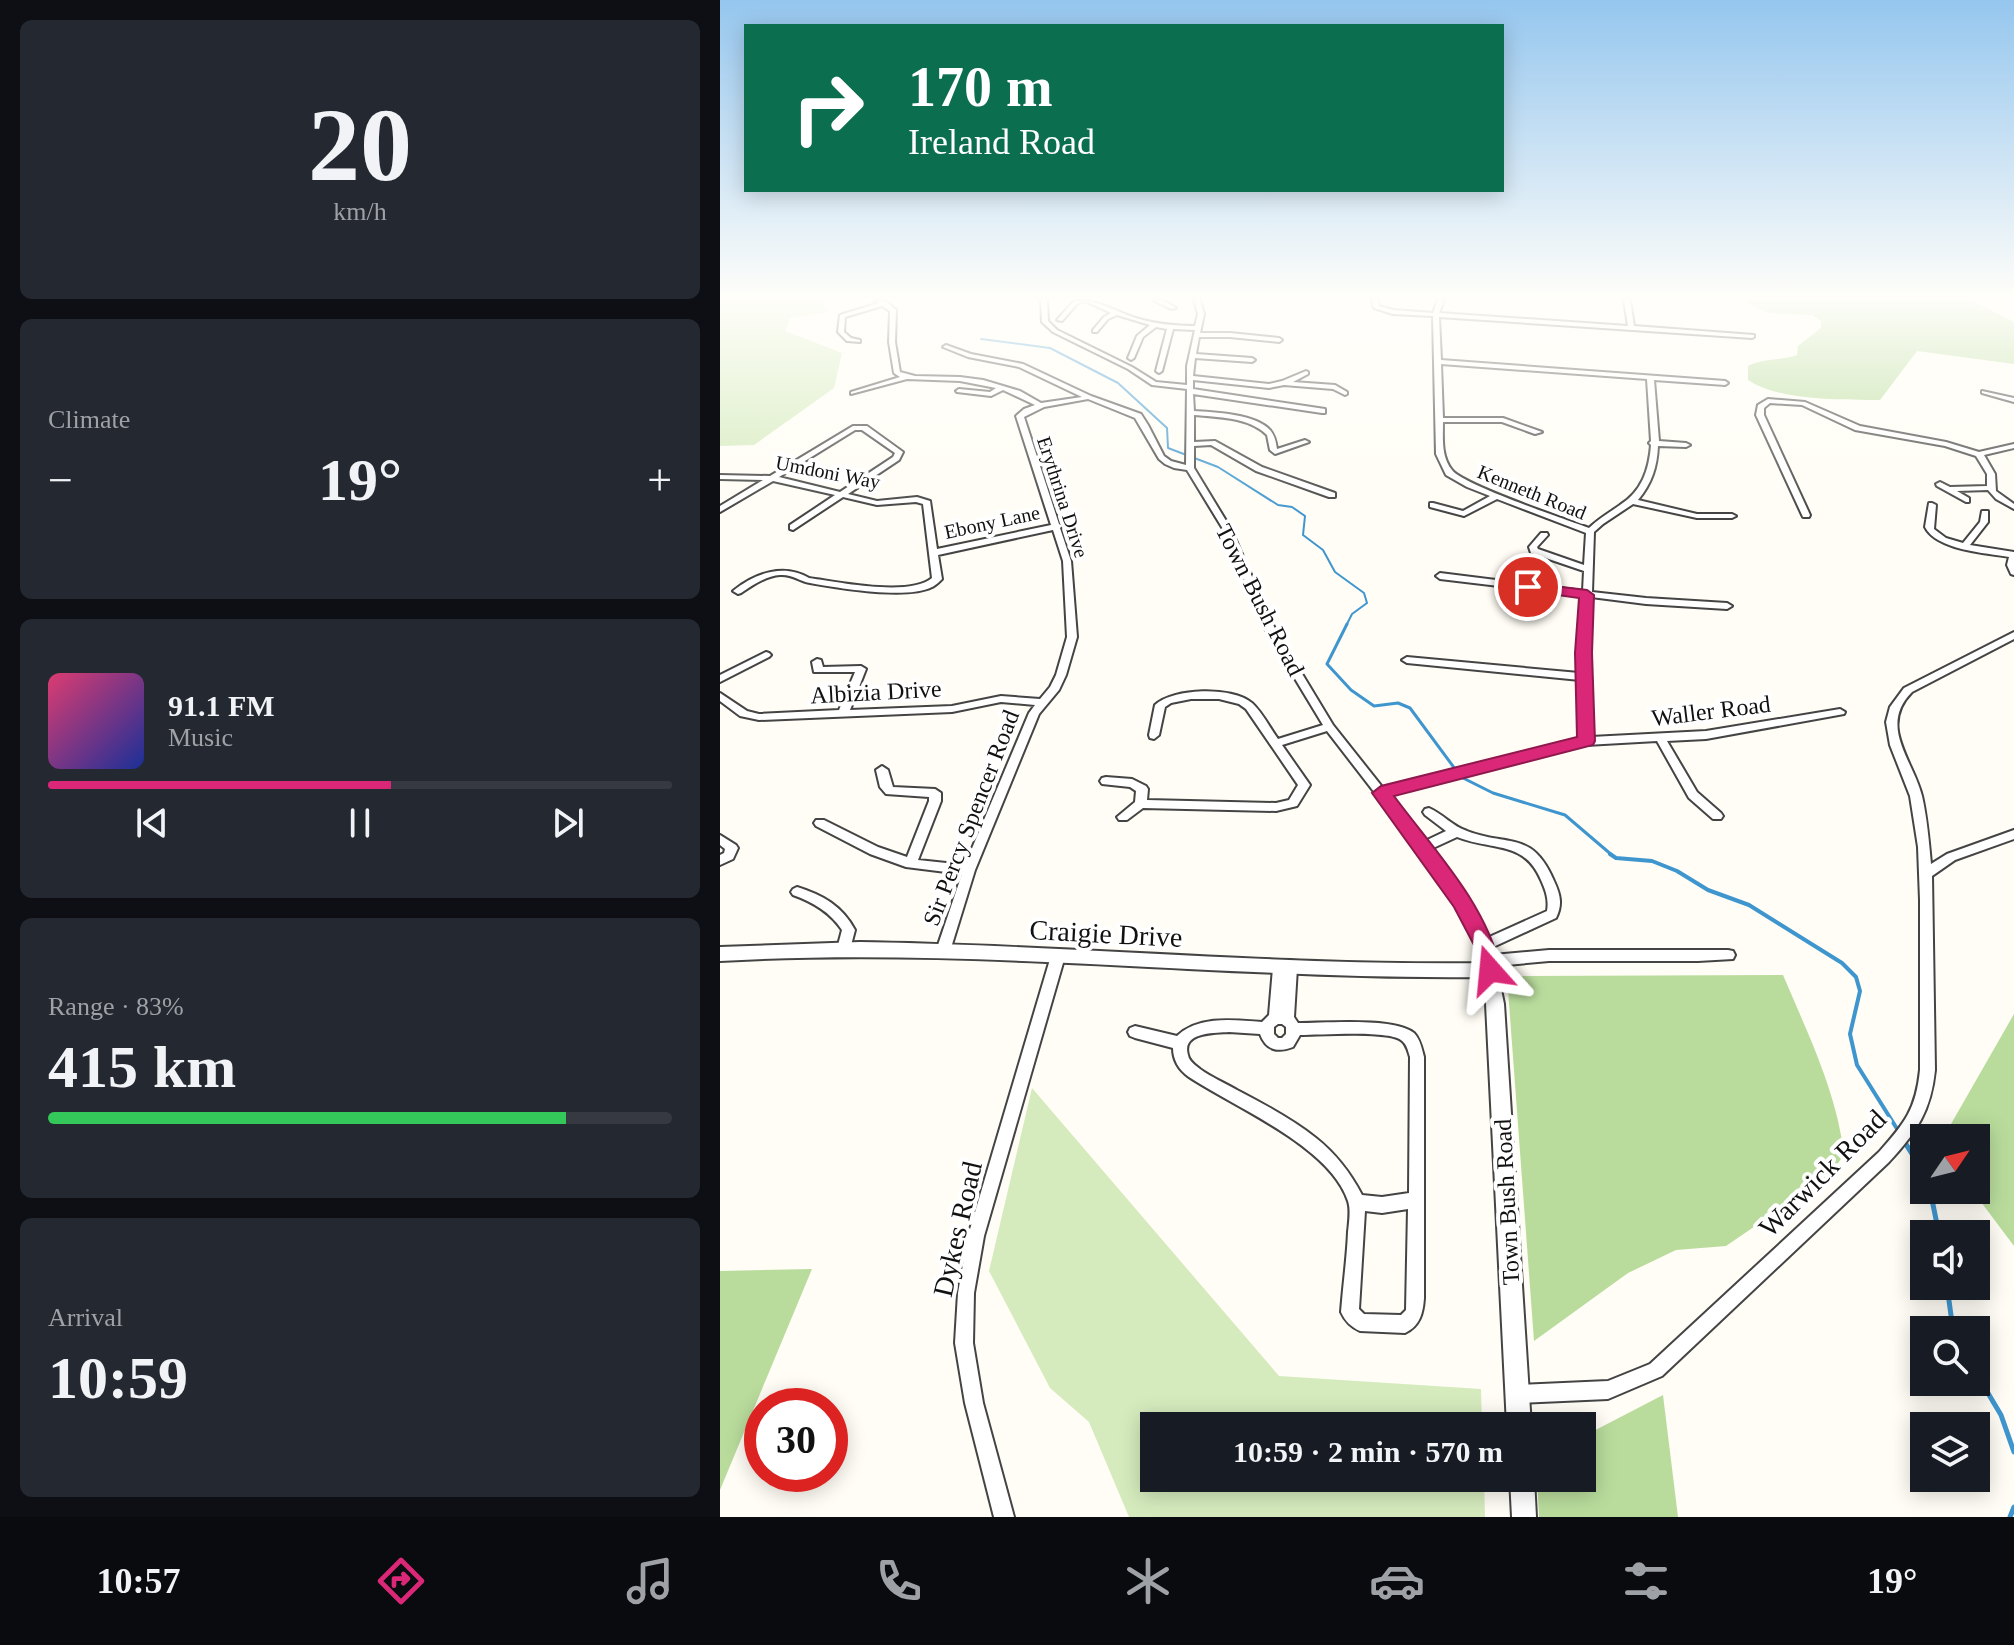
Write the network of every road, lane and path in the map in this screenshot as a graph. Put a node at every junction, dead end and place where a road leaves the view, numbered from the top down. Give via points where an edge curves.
1 (897, 371) edge
2 (1033, 371) edge
3 (1134, 371) edge
4 (1190, 371) edge
5 (1437, 371) edge
6 (1554, 371) edge
7 (1306, 373) dead end
8 (907, 377) junction
9 (1650, 378) junction
10 (1284, 383) junction
11 (1725, 383) dead end
12 (1189, 385) junction
13 (1002, 387) junction
14 (959, 391) dead end
15 (1984, 392) dead end
16 (853, 393) dead end
17 (1345, 393) dead end
18 (1089, 397) junction
19 (2014, 400) edge
20 (1038, 404) junction
21 (1322, 411) dead end
22 (1189, 413) junction
23 (1439, 420) junction
24 (1538, 432) dead end
25 (1305, 442) dead end
26 (1653, 443) junction
27 (1686, 445) dead end
28 (2014, 446) edge
29 (1979, 454) junction
30 (1189, 456) junction
31 (720, 477) edge
32 (772, 478) junction
33 (1989, 488) junction
34 (840, 495) junction
35 (1332, 495) dead end
36 (1496, 496) junction
37 (1966, 500) dead end
38 (1633, 501) junction
39 (1433, 505) dead end
40 (1932, 505) dead end
41 (2014, 507) edge
42 (720, 510) edge
43 (1985, 513) dead end
44 (1806, 515) dead end
45 (1732, 516) dead end
46 (1058, 526) junction
47 (793, 527) dead end
48 (1590, 532) junction
49 (1544, 535) dead end
50 (1965, 546) junction
51 (933, 553) junction
52 (2014, 555) edge
53 (1586, 569) junction
54 (2014, 572) edge
55 (1440, 576) dead end
56 (738, 591) dead end
57 (1587, 595) junction
58 (1727, 606) dead end
59 (2014, 635) edge
60 (766, 655) dead end
61 (1407, 660) dead end
62 (817, 662) dead end
63 (1584, 677) junction
64 (720, 679) edge
65 (720, 696) edge
66 (1040, 702) junction
67 (1840, 712) dead end
68 (843, 714) junction
69 (1329, 727) junction
70 (1154, 735) dead end
71 (1661, 739) junction
72 (1586, 741) junction
73 (1274, 744) junction
74 (882, 770) dead end
75 (1106, 781) dead end
76 (1381, 793) junction
77 (1141, 804) junction
78 (1429, 812) dead end
79 (1717, 816) dead end
80 (1123, 817) dead end
81 (820, 823) dead end
82 (1456, 832) junction
83 (2014, 834) edge
84 (720, 839) edge
85 (1423, 847) junction
86 (720, 860) edge
87 (910, 864) junction
88 (969, 870) junction
89 (1927, 873) junction
90 (797, 892) dead end
91 (1484, 945) junction
92 (949, 946) junction
93 (844, 949) junction
94 (1728, 955) dead end
95 (1058, 956) junction
96 (722, 958) edge
97 (1490, 966) junction
98 (1285, 968) junction
99 (1281, 1024) junction
100 (1135, 1032) dead end
101 (1180, 1043) junction
102 (1416, 1200) junction
103 (1357, 1202) junction
104 (1518, 1394) junction
105 (1519, 1412) edge
106 (1523, 1492) edge
107 (1004, 1517) edge
108 (1524, 1517) edge

1 - 8 street
2 - 18 street
3 - 12 street via 1154,384
4 - 12 street
5 - 23 street, Kenneth Road
6 - 9 street
7 - 10 street
8 - 13 street via 957,378
8 - 16 street
9 - 11 street
9 - 26 street
10 - 12 street
10 - 17 street via 1335,387
12 - 21 street
12 - 22 street
13 - 14 street via 992,394
13 - 20 street
15 - 19 street
18 - 20 street, Erythrina Drive
18 - 30 street via 1138,416 1164,462 1175,467
20 - 46 street, Erythrina Drive via 1019,419
22 - 25 street via 1255,423 1270,434 1275,452
22 - 30 street
23 - 24 street via 1503,420
23 - 36 street, Kenneth Road via 1445,468
26 - 27 street
26 - 38 street via 1652,476
28 - 29 street
29 - 33 street via 1991,474
29 - 44 street via 1858,428 1803,403 1768,401 1760,415
30 - 35 street via 1212,443 1259,469
30 - 69 street, Town Bush Road via 1270,629
31 - 32 street, Umdoni Way
32 - 34 street, Umdoni Way
32 - 34 street via 853,428 864,428 899,452
32 - 42 street
33 - 37 street via 1944,486
33 - 41 street
34 - 47 street
34 - 51 street, Umdoni Way via 877,503 925,500
36 - 39 street via 1464,514
36 - 48 street, Kenneth Road
38 - 45 street via 1697,516
38 - 48 street
40 - 50 street via 1931,531
43 - 50 street
46 - 51 street, Ebony Lane
46 - 66 street, Erythrina Drive via 1067,561 1072,637 1055,688
48 - 53 street
49 - 53 street via 1534,551
50 - 52 street
51 - 56 street, Umdoni Way via 936,583 924,589 821,582 788,572 765,575
52 - 54 street
53 - 57 street
55 - 57 street
57 - 58 street
57 - 63 street
59 - 89 street, Warwick Road via 1908,690 1895,704 1891,726 1915,792
60 - 64 street
61 - 63 street
62 - 68 street via 818,670 861,669
63 - 72 street
65 - 68 street, Albizia Drive via 749,717
66 - 68 street, Albizia Drive via 1001,699 959,708
66 - 88 street, Sir Percy Spencer Road
67 - 71 street, Waller Road
69 - 73 street
69 - 76 street, Town Bush Road
70 - 73 street via 1160,705 1171,697 1236,697 1250,707
71 - 72 street, Waller Road
71 - 79 street via 1693,795
72 - 76 street, Waller Road
73 - 77 street via 1304,785 1293,803
74 - 87 street via 888,790 935,793
75 - 77 street via 1138,785
76 - 85 street, Town Bush Road
77 - 80 street
78 - 82 street
81 - 87 street via 877,854
82 - 85 street
82 - 91 street via 1503,841 1530,854 1553,895 1555,909 1545,920
83 - 89 street via 1970,849
84 - 86 street via 732,848
85 - 91 street, Town Bush Road
87 - 88 street
88 - 92 street, Sir Percy Spencer Road
89 - 104 street, Warwick Road via 1928,1062 1920,1108 1884,1157 1656,1370 1608,1390
90 - 93 street via 830,906 849,930
91 - 97 street, Town Bush Road
92 - 93 street, Craigie Drive
92 - 95 street, Craigie Drive
93 - 96 street, Craigie Drive
94 - 97 street via 1539,955
95 - 98 street, Craigie Drive
95 - 107 street, Dykes Road via 976,1236 964,1305 974,1403
97 - 98 street, Craigie Drive
97 - 104 street, Town Bush Road
98 - 99 street
99 - 101 street via 1198,1029
99 - 102 street via 1389,1030 1408,1036 1417,1057
100 - 101 street
101 - 103 street via 1187,1068 1315,1147
102 - 103 street
102 - 103 street via 1414,1314 1405,1324 1360,1322 1350,1312
104 - 105 street, Town Bush Road
106 - 108 street

